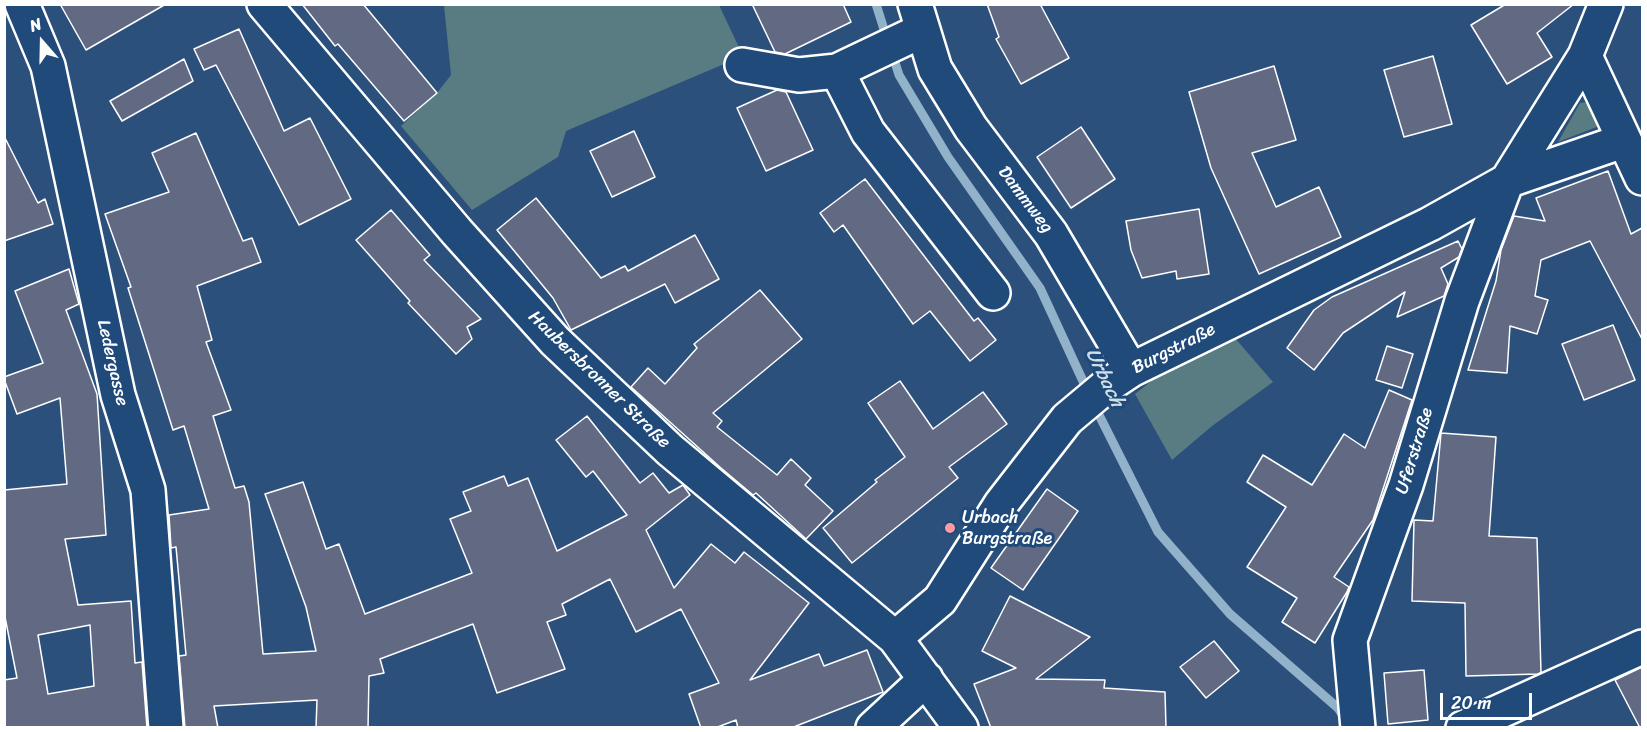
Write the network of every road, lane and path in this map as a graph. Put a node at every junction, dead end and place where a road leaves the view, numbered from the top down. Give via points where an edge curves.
1 (22, 4) edge
2 (264, 4) edge
3 (1606, 4) edge
4 (913, 25) edge
5 (1585, 56) junction
6 (742, 65) dead end
7 (837, 71) junction
8 (1623, 141) junction
9 (1642, 178) edge
10 (1507, 180) junction
11 (993, 293) dead end
12 (1118, 379) junction
13 (895, 638) junction
14 (1642, 647) edge
15 (926, 679) junction
16 (1359, 727) edge
17 (166, 728) edge
18 (873, 728) edge
19 (961, 728) edge
20 (1462, 728) edge

1 - 17 street, Ledergasse via 48,66 118,395 148,490
2 - 13 street, Haubersbronner Straße via 555,341 670,450
3 - 5 street, Burgstraße
4 - 7 street, Dammweg via 868,56
4 - 12 street, Dammweg via 934,69 971,128 1051,234
5 - 8 street
5 - 10 street, Burgstraße
6 - 7 street, Dammweg via 799,75
7 - 11 street via 868,132
8 - 9 street
8 - 10 street, Burgstraße
10 - 12 street, Burgstraße via 1430,224
10 - 16 street, Uferstraße via 1462,301 1406,485 1350,640
12 - 13 street, Burgstraße via 1067,418 1001,504 940,600
13 - 15 street, Haubersbronner Straße
14 - 20 street
15 - 18 street
15 - 19 street, Haubersbronner Straße

